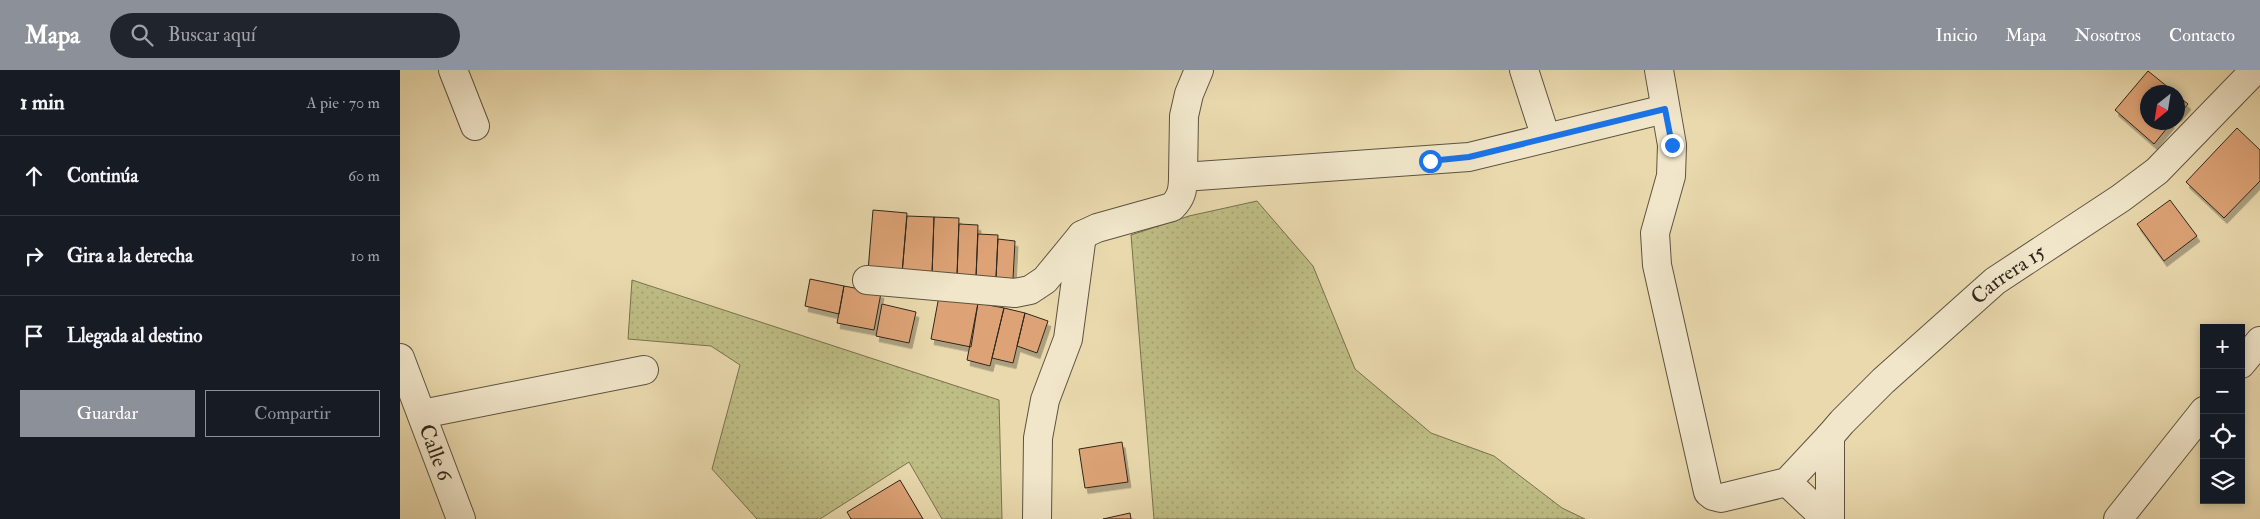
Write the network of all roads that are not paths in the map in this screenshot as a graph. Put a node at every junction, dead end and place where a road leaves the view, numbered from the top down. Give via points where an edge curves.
1 (453, 70) edge
2 (1199, 70) edge
3 (1524, 70) edge
4 (1659, 70) edge
5 (2255, 70) edge
6 (1665, 109) junction
7 (475, 126) dead end
8 (1546, 138) junction
9 (1183, 177) junction
10 (1082, 235) junction
11 (867, 280) dead end
12 (2260, 341) edge
13 (400, 358) edge
14 (2245, 359) edge
15 (644, 370) dead end
16 (422, 414) junction
17 (2202, 414) edge
18 (1830, 436) junction
19 (1788, 482) junction
20 (461, 519) edge
21 (1037, 519) edge
22 (1826, 519) edge
23 (1830, 519) edge
24 (2118, 519) edge

1 - 7 street
2 - 9 street via 1184,116
3 - 8 street
4 - 6 street
5 - 18 street, Carrera 15 via 2157,170 2121,198 1996,281 1883,381
6 - 8 street
6 - 19 street via 1672,145 1671,176 1655,233 1657,265 1708,492 1721,498
8 - 9 street via 1469,157
9 - 10 street via 1179,200 1172,207
10 - 11 street via 1045,280 1030,290 1015,293
10 - 21 street via 1068,339 1045,400 1038,438
12 - 14 street
13 - 16 street, Calle 6
15 - 16 street
16 - 20 street, Calle 6
17 - 24 street
18 - 19 street, Carrera 15
18 - 23 street
19 - 22 street

